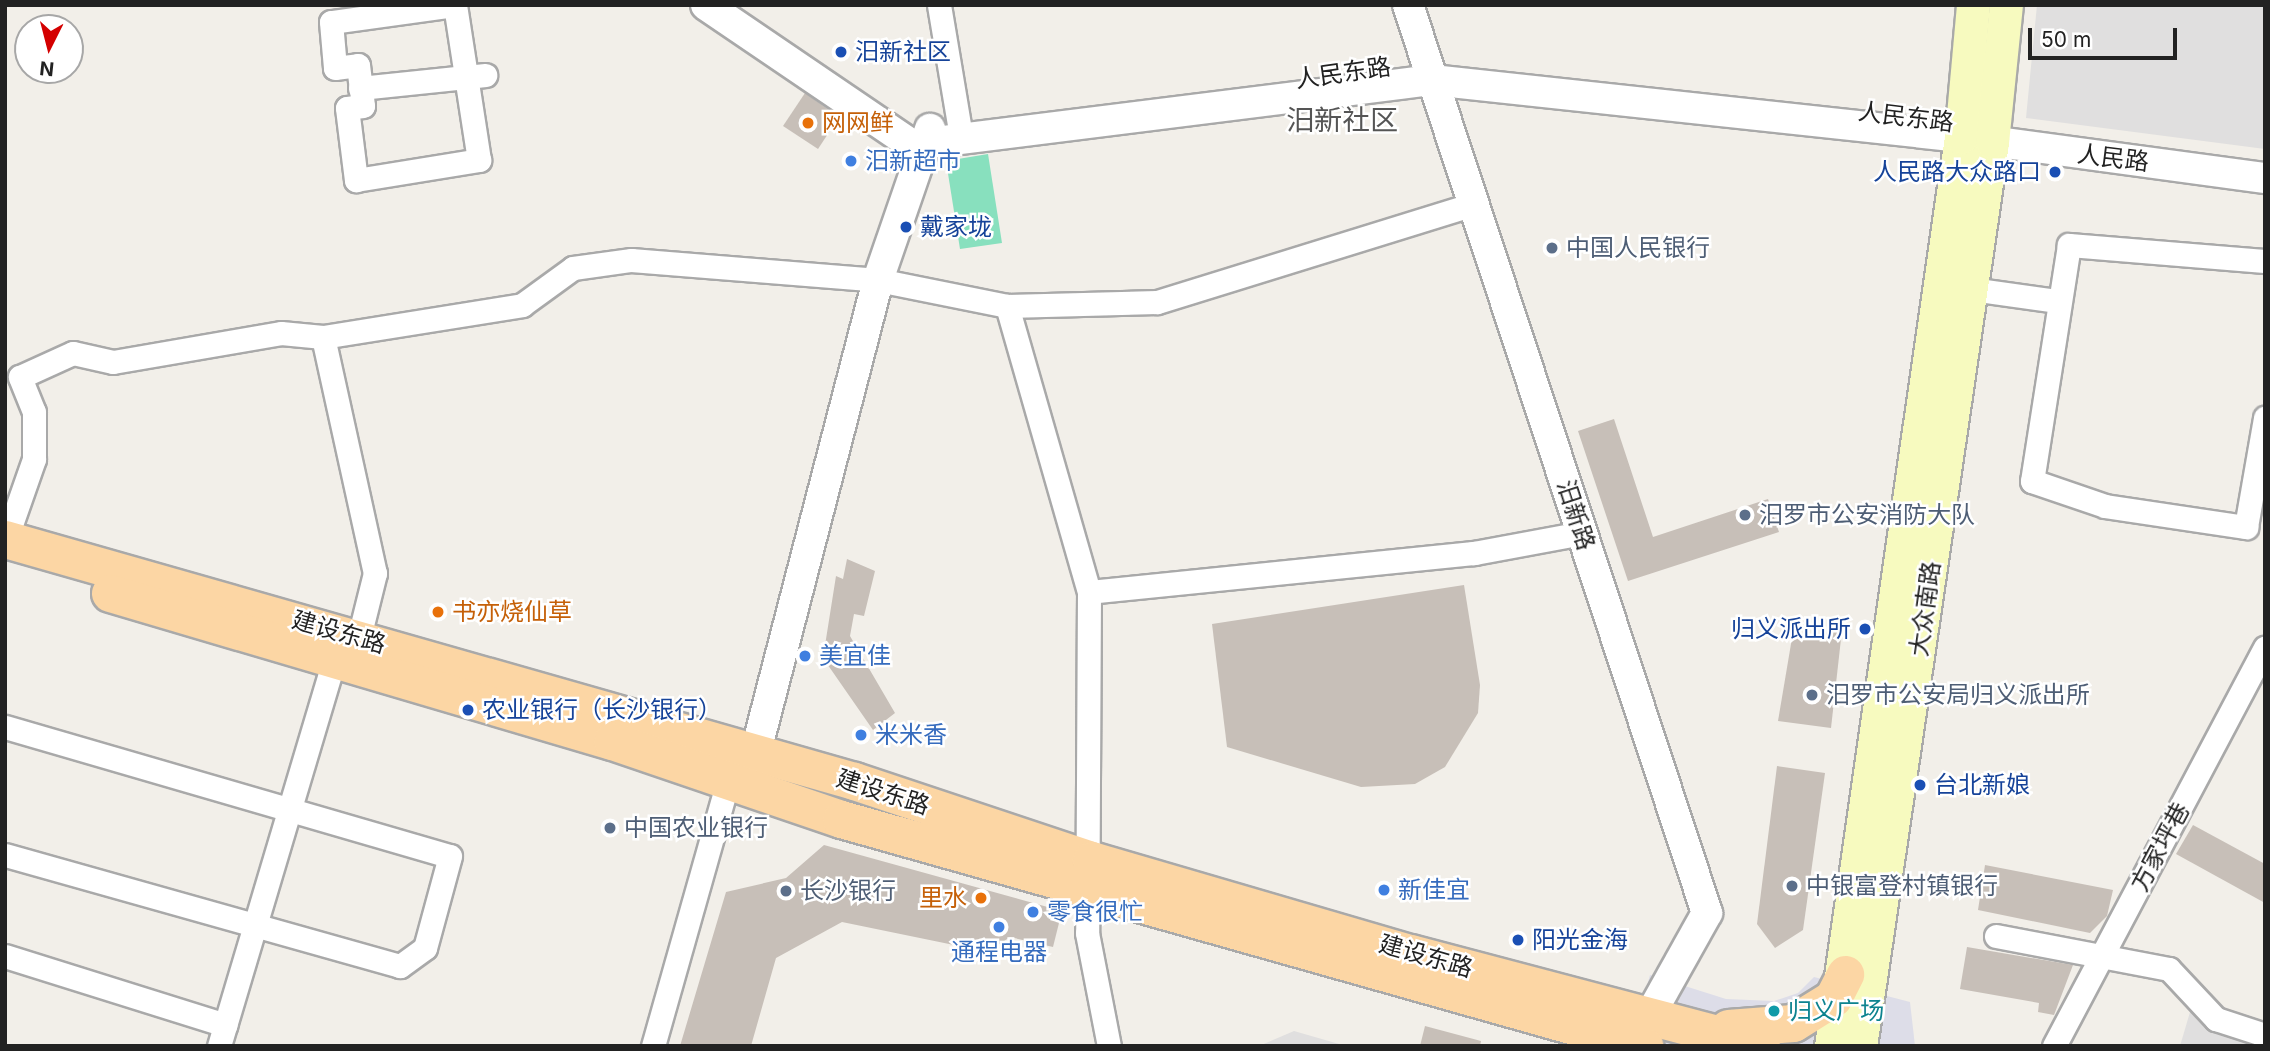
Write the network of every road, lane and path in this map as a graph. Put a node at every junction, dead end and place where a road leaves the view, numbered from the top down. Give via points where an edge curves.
1 (455, 5) edge
2 (706, 5) edge
3 (730, 5) edge
4 (939, 5) edge
5 (1392, 5) edge
6 (1408, 5) edge
7 (1973, 5) edge
8 (2006, 5) edge
9 (1422, 72) junction
10 (476, 76) junction
11 (360, 88) junction
12 (1977, 133) junction
13 (933, 135) junction
14 (2265, 163) edge
15 (2265, 178) edge
16 (1465, 206) junction
17 (2265, 261) edge
18 (874, 279) junction
19 (1971, 289) junction
20 (2057, 301) junction
21 (1007, 306) junction
22 (324, 337) junction
23 (2265, 418) edge
24 (1573, 534) junction
25 (6, 539) edge
26 (5, 562) edge
27 (1089, 592) junction
28 (359, 637) junction
29 (2265, 647) edge
30 (333, 663) junction
31 (5, 727) edge
32 (742, 767) junction
33 (288, 810) junction
34 (5, 855) edge
35 (1089, 875) junction
36 (254, 925) junction
37 (1996, 936) dead end
38 (2099, 952) junction
39 (5, 956) edge
40 (1859, 975) junction
41 (1702, 1028) junction
42 (222, 1035) edge
43 (2265, 1035) edge
44 (1645, 1038) edge
45 (653, 1046) edge
46 (1109, 1046) edge
47 (1760, 1046) edge
48 (1831, 1046) edge
49 (1860, 1046) edge
50 (1886, 1046) edge
51 (2054, 1046) edge

1 - 10 street
1 - 11 street via 331,22 335,68 358,65
2 - 13 street
3 - 13 street
4 - 13 street
5 - 9 street
6 - 9 street, 汨新路
7 - 12 main road, 大众南路
8 - 12 main road, 大众南路
9 - 12 street, 人民东路
9 - 13 street, 人民东路
9 - 16 street, 汨新路
10 - 11 street
10 - 11 street via 479,160 356,180 347,108 363,106
12 - 14 street, 人民路
12 - 15 street, 人民路
12 - 19 main road, 大众南路
12 - 40 main road, 大众南路
13 - 18 street
16 - 21 street via 1157,302
16 - 24 street, 汨新路
17 - 20 street via 2069,245
18 - 21 street
18 - 22 street via 631,260 573,268 522,305
18 - 32 street
19 - 20 street
19 - 40 main road, 大众南路
20 - 23 street via 2032,481 2105,506 2246,527
21 - 27 street
22 - 25 street via 281,333 113,362 73,354 20,377 34,412 34,460
22 - 28 street via 375,573
24 - 27 street via 1474,553
24 - 44 street, 汨新路 via 1707,913
25 - 28 main road, 建设东路
26 - 30 main road, 建设东路
27 - 35 street
28 - 32 main road, 建设东路
29 - 38 street, 方家坪巷
30 - 32 main road, 建设东路
30 - 33 street
31 - 33 street
32 - 35 main road, 建设东路 via 854,780
32 - 45 street
33 - 36 street
33 - 36 street via 450,856 425,948 400,966
34 - 36 street
35 - 44 main road, 建设东路
35 - 46 street via 1087,933
36 - 42 street
37 - 38 street
38 - 43 street via 2169,970 2216,1019
38 - 51 street, 方家坪巷
39 - 42 street
40 - 41 main road via 1793,1023
40 - 48 main road, 大众南路
40 - 49 main road, 大众南路
40 - 50 main road
41 - 44 main road, 建设东路
41 - 47 main road, 建设东路

